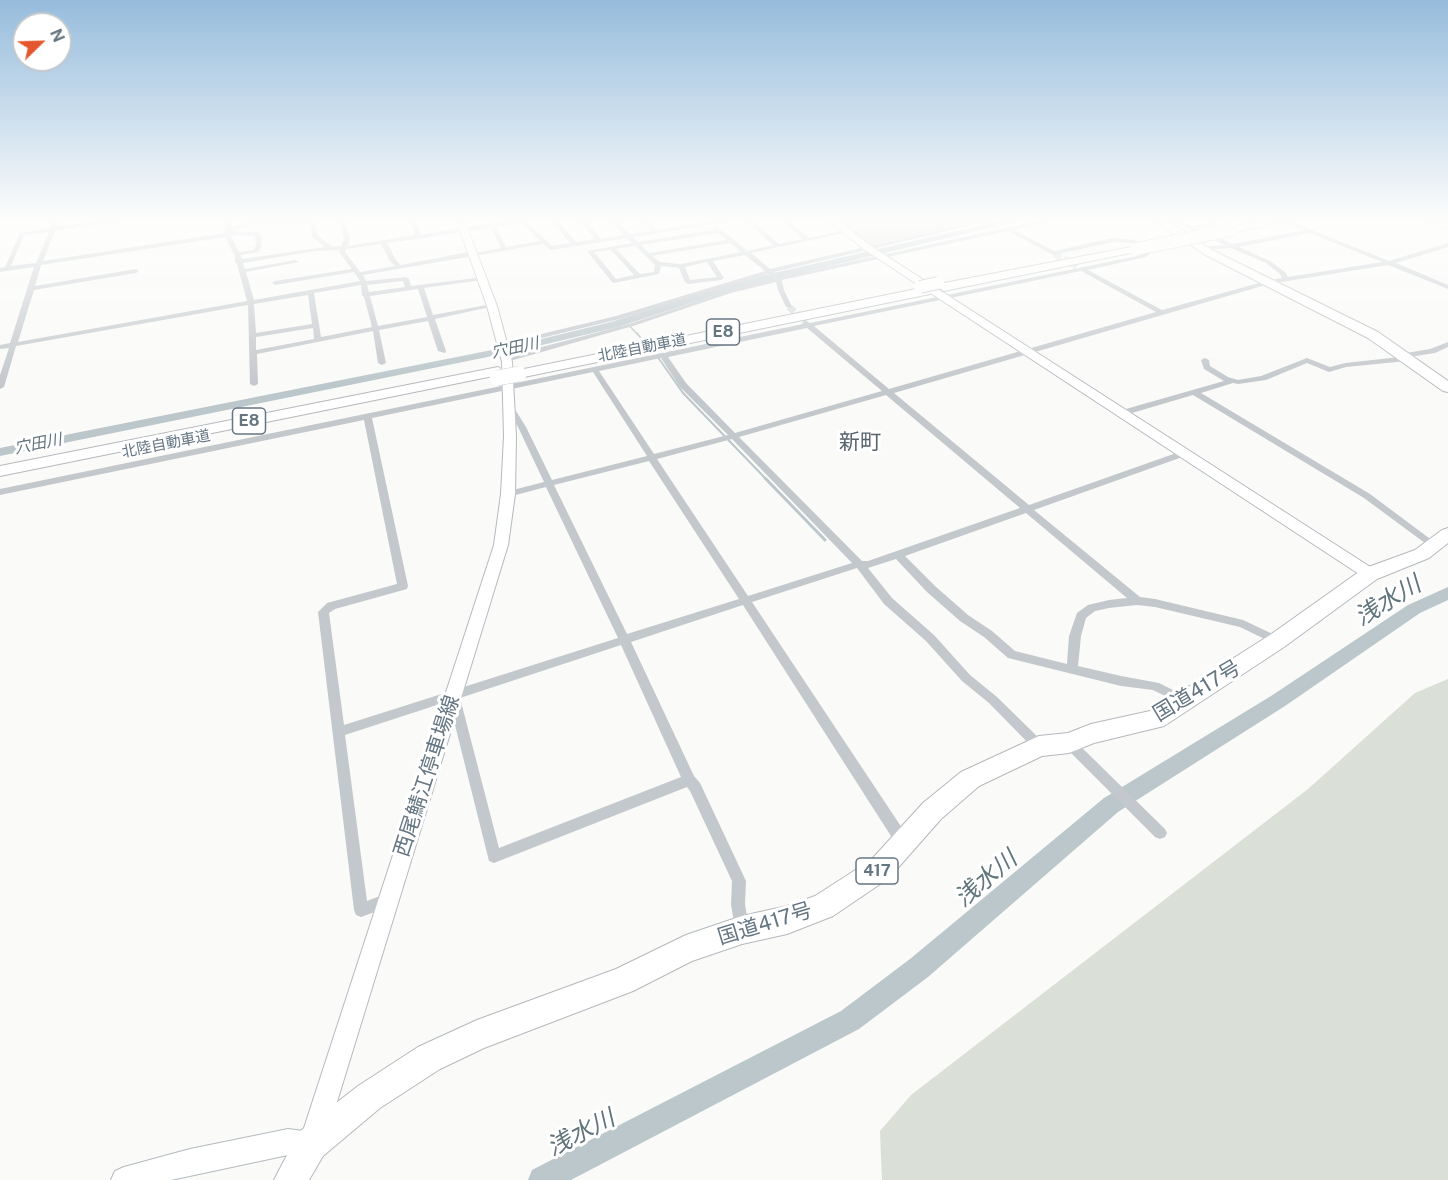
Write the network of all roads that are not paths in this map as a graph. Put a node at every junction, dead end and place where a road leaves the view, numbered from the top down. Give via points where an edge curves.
1 (36, 274) edge
2 (117, 274) edge
3 (243, 274) edge
4 (342, 274) edge
5 (358, 274) edge
6 (481, 274) edge
7 (608, 274) edge
8 (650, 274) edge
9 (684, 274) edge
10 (718, 274) edge
11 (764, 274) edge
12 (773, 274) edge
13 (802, 274) edge
14 (911, 274) edge
15 (1005, 274) edge
16 (1038, 274) edge
17 (1091, 274) edge
18 (1252, 274) edge
19 (1284, 274) edge
20 (1316, 274) edge
21 (1417, 274) edge
22 (638, 276) joint
23 (482, 278) junction
24 (778, 279) junction
25 (1286, 279) junction
26 (1268, 282) junction
27 (275, 283) dead end
28 (362, 283) junction
29 (420, 287) junction
30 (1448, 287) edge
31 (32, 288) junction
32 (409, 289) junction
33 (935, 289) junction
34 (311, 293) junction
35 (366, 295) junction
36 (250, 303) junction
37 (492, 306) junction
38 (789, 307) tunnel mouth
39 (1162, 313) junction
40 (431, 318) junction
41 (808, 324) junction
42 (316, 325) junction
43 (374, 329) junction
44 (252, 336) junction
45 (318, 340) junction
46 (1448, 344) edge
47 (14, 345) junction
48 (0, 347) edge
49 (442, 351) dead end
50 (1030, 351) junction
51 (252, 353) junction
52 (663, 355) junction
53 (1405, 358) junction
54 (1205, 360) dead end
55 (382, 363) dead end
56 (507, 369) junction
57 (595, 370) junction
58 (1233, 381) junction
59 (254, 384) dead end
60 (0, 387) edge
61 (1448, 388) edge
62 (891, 392) junction
63 (1194, 392) junction
64 (1125, 414) junction
65 (367, 416) junction
66 (735, 436) junction
67 (1185, 453) junction
68 (651, 457) junction
69 (0, 471) edge
70 (0, 478) edge
71 (549, 483) junction
72 (0, 492) edge
73 (508, 494) junction
74 (1027, 508) junction
75 (1440, 540) edge
76 (898, 555) junction
77 (859, 564) junction
78 (1370, 573) junction
79 (744, 600) junction
80 (1137, 601) junction
81 (623, 639) junction
82 (1277, 641) junction
83 (1072, 668) junction
84 (453, 694) junction
85 (1186, 701) junction
86 (338, 732) junction
87 (1068, 743) junction
88 (1039, 746) junction
89 (688, 780) junction
90 (1160, 833) dead end
91 (904, 843) junction
92 (388, 900) junction
93 (742, 930) junction
94 (311, 1144) junction
95 (124, 1180) edge
96 (291, 1180) edge

1 - 31 street
2 - 31 street
3 - 36 street
4 - 27 street
5 - 28 street
6 - 23 main road, 西尾鯖江停車場線
7 - 22 street via 614,281
8 - 22 street
9 - 10 street via 686,282 721,278
11 - 56 street via 618,318
12 - 24 street
13 - 24 street
14 - 33 main road
15 - 33 highway, 北陸自動車道 / E8, bridge
16 - 33 street
17 - 39 street
18 - 26 highway
19 - 25 street
20 - 25 street
21 - 30 street
23 - 29 street
23 - 37 main road, 西尾鯖江停車場線
24 - 38 street
24 - 56 street via 729,292
25 - 26 street
26 - 39 street
26 - 53 highway via 1360,328
28 - 32 street via 388,277 406,279
28 - 34 street
28 - 35 street
29 - 32 street
29 - 40 street
31 - 47 street
32 - 35 street
33 - 41 street
33 - 50 main road
33 - 56 highway, 北陸自動車道 / E8
34 - 36 street
34 - 42 street
35 - 43 street
36 - 44 street
36 - 47 street
37 - 40 street
37 - 56 main road, 西尾鯖江停車場線
39 - 50 street
40 - 43 street
40 - 49 street
41 - 52 street
41 - 62 street
42 - 44 street
42 - 45 street
43 - 45 street
43 - 55 street
44 - 51 street
45 - 51 street
46 - 53 street
47 - 48 street
47 - 60 street
50 - 62 street
50 - 64 main road
51 - 59 street
52 - 57 street
52 - 66 street via 683,385
53 - 58 street via 1329,370 1307,360 1263,378
53 - 61 highway
54 - 58 street via 1207,368
56 - 57 street
56 - 65 street
56 - 69 highway, 北陸自動車道 / E8
56 - 70 highway, 北陸自動車道 / E8
56 - 71 street via 522,428
56 - 73 main road, 西尾鯖江停車場線
57 - 68 street
58 - 63 street
62 - 66 street
62 - 74 street
63 - 64 street
63 - 75 street
64 - 67 main road
65 - 72 street
65 - 86 street via 403,586 331,606 323,612
66 - 68 street
66 - 77 street
67 - 74 street
67 - 78 main road
68 - 71 street
68 - 79 street
71 - 73 street
71 - 81 street
73 - 84 main road, 西尾鯖江停車場線 via 501,545
74 - 76 street
74 - 80 street
75 - 78 highway, 国道417号 / 417 via 1422,554
76 - 77 street via 869,565
76 - 83 street via 947,604 1012,655
77 - 79 street
77 - 88 street via 888,601
78 - 82 highway, 国道417号 / 417
79 - 81 street
79 - 91 street
80 - 82 street via 1243,624
80 - 83 street via 1092,608 1081,616
81 - 84 street
81 - 89 street
82 - 85 highway, 国道417号 / 417
83 - 85 street via 1155,686
84 - 86 street
84 - 89 street via 494,856
84 - 92 main road, 西尾鯖江停車場線
85 - 87 highway, 国道417号 / 417 via 1156,719
86 - 92 street via 361,910
87 - 88 highway, 国道417号 / 417
87 - 90 street
88 - 91 highway, 国道417号 / 417 via 970,779 932,811
89 - 93 street via 739,880
91 - 93 highway, 国道417号 / 417 via 880,869 823,907
92 - 94 main road, 西尾鯖江停車場線
93 - 94 highway, 国道417号 / 417 via 686,949 623,981 477,1035 429,1058 369,1098
94 - 95 main road via 288,1142
94 - 96 highway, 国道417号 / 417

